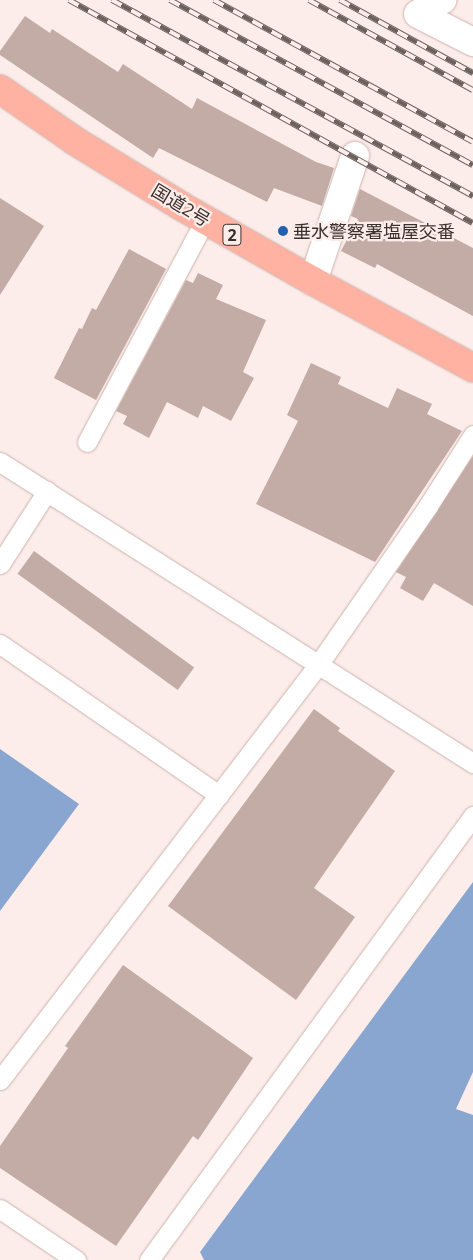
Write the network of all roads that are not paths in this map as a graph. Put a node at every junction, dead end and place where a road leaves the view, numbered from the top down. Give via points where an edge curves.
1 (425, 8) edge
2 (473, 42) edge
3 (0, 89) edge
4 (355, 156) dead end
5 (206, 220) junction
6 (313, 282) junction
7 (473, 368) edge
8 (473, 435) edge
9 (88, 442) dead end
10 (0, 462) edge
11 (47, 491) junction
12 (0, 564) edge
13 (0, 644) edge
14 (318, 665) junction
15 (473, 763) edge
16 (219, 795) junction
17 (473, 816) edge
18 (0, 1080) edge
19 (0, 1209) edge
20 (76, 1260) edge
21 (149, 1260) edge

1 - 2 street
3 - 5 highway, 国道2号 / 2 via 75,141
4 - 6 street
5 - 6 highway, 国道2号 / 2
5 - 9 lane
6 - 7 highway, 国道2号 / 2
8 - 14 lane
10 - 11 lane
11 - 12 lane
11 - 14 lane
13 - 16 lane
14 - 15 lane
14 - 16 lane
16 - 18 lane
17 - 21 lane
19 - 20 lane

